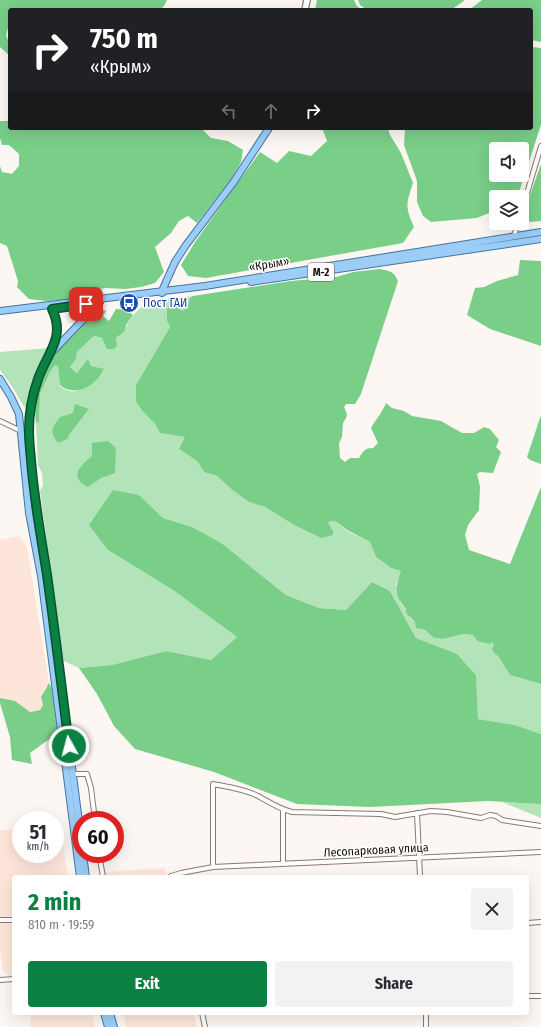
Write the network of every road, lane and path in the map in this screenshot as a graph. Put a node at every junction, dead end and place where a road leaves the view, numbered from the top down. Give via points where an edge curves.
1 (268, 130) edge
2 (541, 146) edge
3 (528, 190) edge
4 (516, 230) edge
5 (541, 232) edge
6 (514, 236) junction
7 (541, 239) edge
8 (514, 243) junction
9 (162, 293) junction
10 (100, 302) junction
11 (51, 307) junction
12 (0, 311) edge
13 (0, 315) edge
14 (49, 356) junction
15 (0, 379) edge
16 (0, 421) edge
17 (29, 431) junction
18 (22, 432) junction
19 (44, 576) junction
20 (73, 774) junction
21 (283, 810) junction
22 (78, 811) edge
23 (94, 811) edge
24 (417, 813) junction
25 (541, 826) edge
26 (541, 852) edge
27 (420, 858) junction
28 (84, 863) edge
29 (101, 863) edge
30 (283, 864) junction
31 (213, 867) junction
32 (80, 875) edge
33 (86, 875) edge
34 (102, 875) edge
35 (174, 875) edge
36 (420, 875) edge
37 (0, 920) edge
38 (12, 920) edge
39 (529, 922) edge
40 (541, 922) edge
41 (12, 979) edge
42 (0, 980) edge
43 (529, 996) edge
44 (541, 996) edge
45 (105, 1015) edge
46 (111, 1015) edge
47 (202, 1015) edge
48 (426, 1015) edge
49 (108, 1027) edge
50 (114, 1027) edge
51 (205, 1027) edge
52 (426, 1027) edge

1 - 9 main road via 233,183 182,251
2 - 3 street
4 - 6 street
5 - 6 main road, «Крым» / М-2
6 - 8 main road
6 - 9 main road, «Крым» / М-2
7 - 8 main road, «Крым» / М-2
8 - 9 main road, «Крым» / М-2
9 - 10 main road, «Крым» / М-2
9 - 11 main road, «Крым» / М-2
10 - 11 main road, «Крым» / М-2
10 - 14 main road
11 - 12 main road, «Крым» / М-2
11 - 13 main road, «Крым» / М-2
11 - 14 main road via 57,323 57,338
14 - 17 main road via 33,395
15 - 18 main road via 19,414
16 - 18 street
17 - 18 main road
17 - 19 main road
18 - 19 main road via 29,513
19 - 20 main road
19 - 32 main road
20 - 22 main road
20 - 23 street via 87,774
21 - 24 street via 381,814 395,818
21 - 30 street
21 - 31 street via 236,788 213,784
24 - 25 street via 447,812 481,818 490,815 502,820
24 - 27 street
26 - 27 street, Лесопарковая улица
27 - 30 street, Лесопарковая улица
27 - 36 street
28 - 33 main road
29 - 34 street
30 - 31 street, Лесопарковая улица
31 - 35 street, Лесопарковая улица
37 - 38 street
39 - 40 street
41 - 42 street
43 - 44 street
45 - 49 main road
46 - 50 main road
47 - 51 street
48 - 52 street

